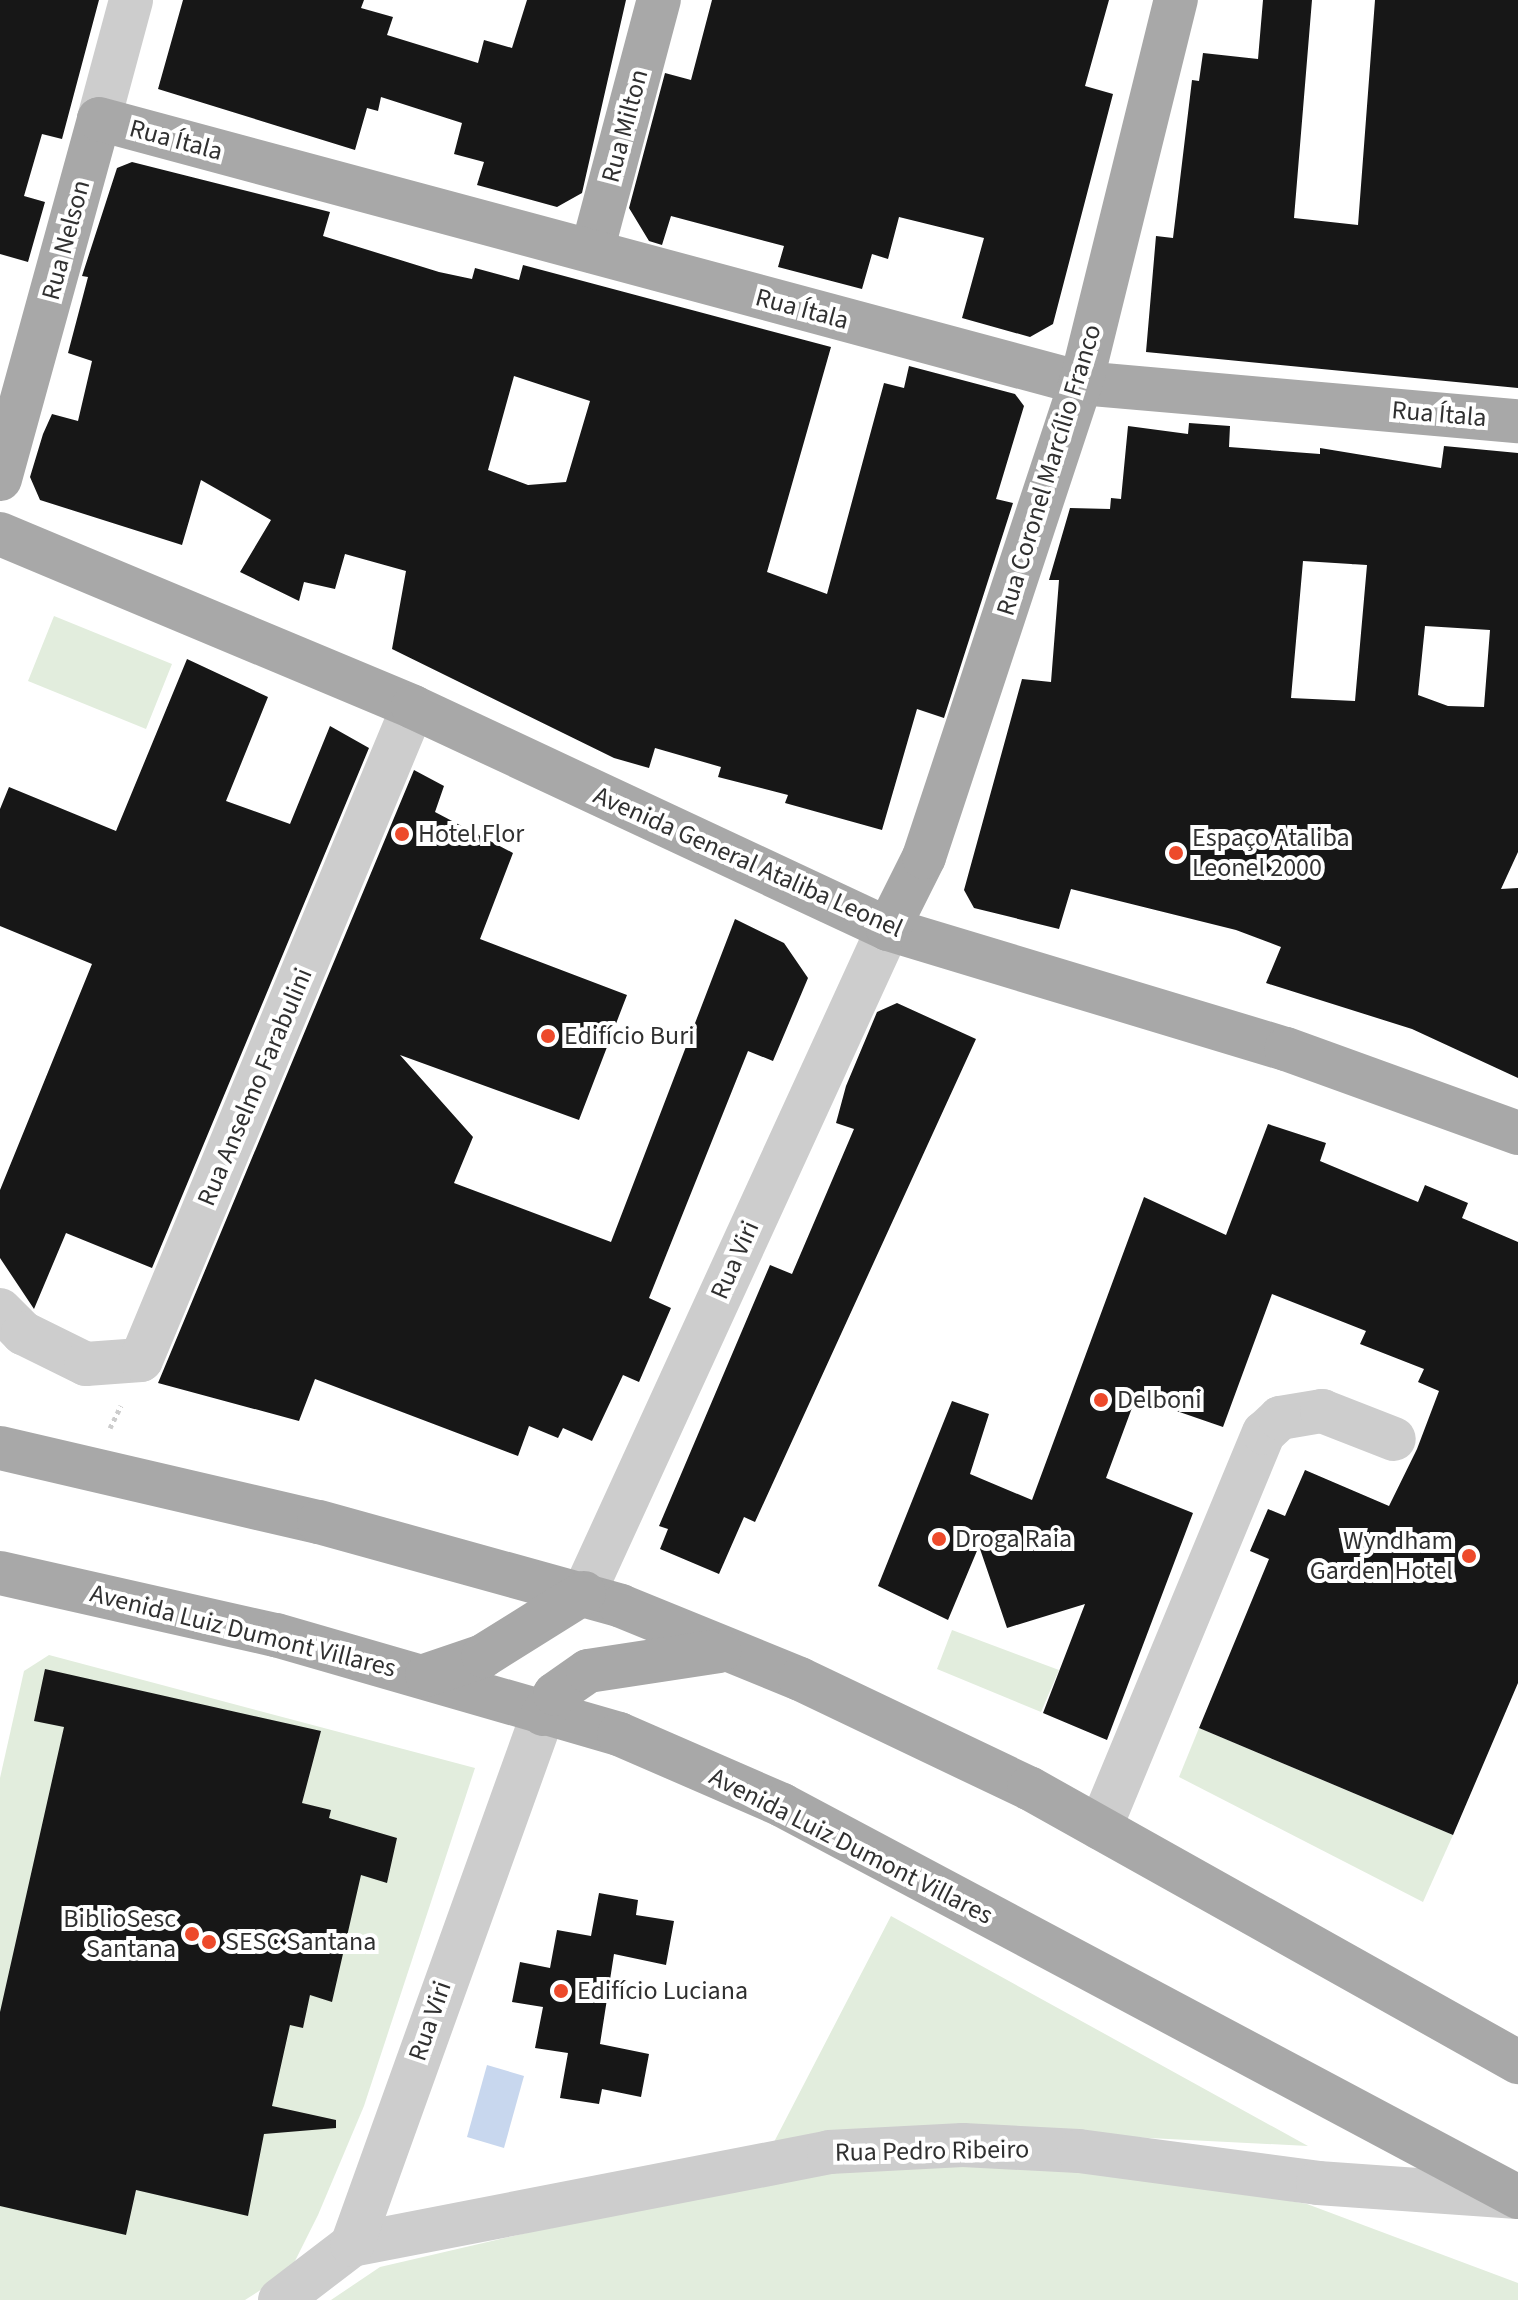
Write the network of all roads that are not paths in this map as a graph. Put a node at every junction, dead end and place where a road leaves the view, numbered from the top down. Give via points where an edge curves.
1 (131, 0) edge
2 (659, 0) edge
3 (1176, 0) edge
4 (99, 119) junction
5 (592, 251) junction
6 (1081, 383) junction
7 (1518, 421) edge
8 (0, 479) edge
9 (0, 534) edge
10 (413, 707) junction
11 (888, 929) junction
12 (1518, 1133) edge
13 (0, 1310) edge
14 (1394, 1439) dead end
15 (0, 1448) edge
16 (0, 1573) edge
17 (584, 1593) junction
18 (729, 1650) junction
19 (427, 1675) junction
20 (543, 1714) junction
21 (1100, 1828) junction
22 (1518, 2062) edge
23 (1518, 2197) edge
24 (352, 2245) junction
25 (280, 2300) edge

1 - 4 street, Rua Nelson
2 - 5 main road, Rua Milton
3 - 6 main road, Rua Coronel Marcílio Franco
4 - 5 main road, Rua Ítala
4 - 8 main road, Rua Nelson
5 - 6 main road, Rua Ítala
6 - 7 main road, Rua Ítala
6 - 11 main road, Rua Coronel Marcílio Franco via 924,857
9 - 10 main road, Avenida General Ataliba Leonel
10 - 11 main road, Avenida General Ataliba Leonel
10 - 13 street, Rua Anselmo Farabulini via 141,1360 86,1364 23,1333
11 - 12 main road, Avenida General Ataliba Leonel via 1286,1049
11 - 17 street, Rua Viri
14 - 21 street via 1322,1411 1280,1418 1264,1433
15 - 17 main road via 93,1465
16 - 19 main road, Avenida Luiz Dumont Villares
17 - 18 main road
17 - 19 main road via 496,1649
18 - 20 main road via 652,1656 588,1671 555,1694
18 - 21 main road via 1029,1788
19 - 20 main road, Avenida Luiz Dumont Villares
20 - 23 main road, Avenida Luiz Dumont Villares via 619,1734 782,1805
20 - 24 street, Rua Viri
21 - 22 main road
23 - 24 street, Rua Pedro Ribeiro via 1318,2183 1079,2151 963,2145 829,2152
24 - 25 street

